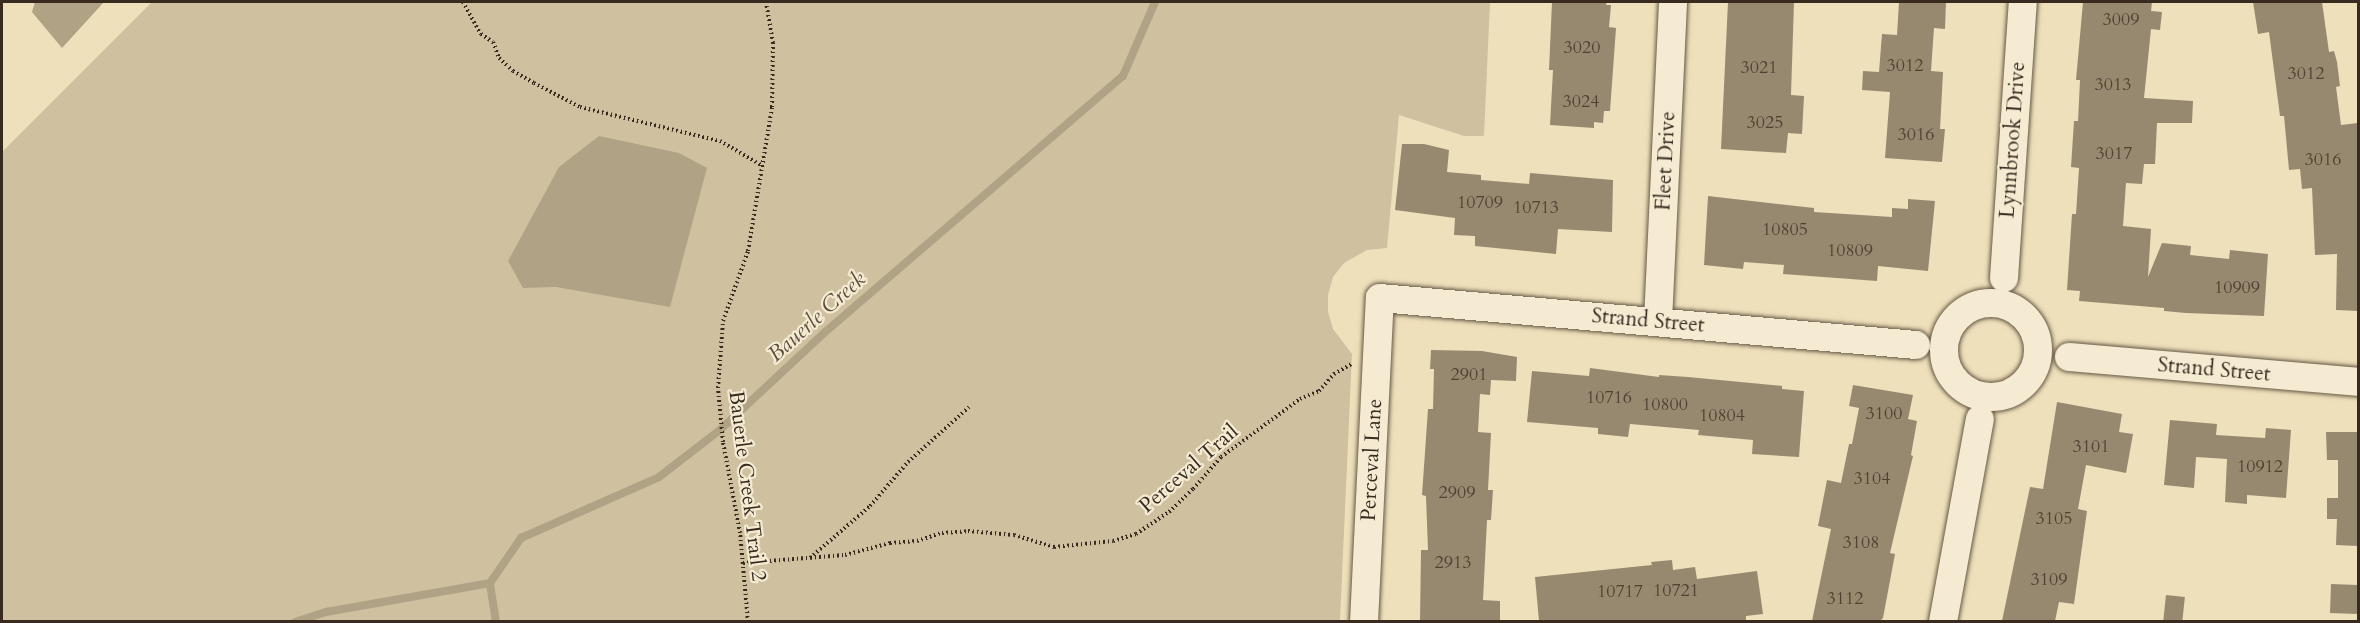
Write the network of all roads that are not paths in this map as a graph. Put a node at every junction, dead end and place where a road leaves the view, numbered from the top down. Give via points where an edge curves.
1 (1674, 2) edge
2 (2023, 2) edge
3 (2004, 278) junction
4 (1380, 298) joint
5 (1982, 304) junction
6 (2016, 311) junction
7 (1658, 321) junction
8 (1948, 332) junction
9 (2037, 340) junction
10 (1916, 345) junction
11 (2069, 357) junction
12 (1945, 360) junction
13 (2034, 369) junction
14 (2358, 382) edge
15 (1970, 392) junction
16 (1999, 396) junction
17 (1980, 419) junction
18 (1365, 621) edge
19 (1943, 621) edge

1 - 7 street, Fleet Drive
2 - 3 street, Lynnbrook Drive
3 - 5 street
3 - 6 street, Lynnbrook Drive
4 - 7 street, Strand Street
4 - 18 street, Perceval Lane
5 - 6 street via 1997,303
5 - 8 street via 1967,309
6 - 9 street via 2032,327
7 - 10 street, Strand Street
8 - 10 street, Strand Street
8 - 12 street
9 - 11 street, Strand Street
9 - 13 street
10 - 12 street, Strand Street
11 - 13 street, Strand Street
11 - 14 street, Strand Street
12 - 15 street via 1954,379
13 - 16 street via 2026,382
15 - 16 street
15 - 17 street
16 - 17 street
17 - 19 street

